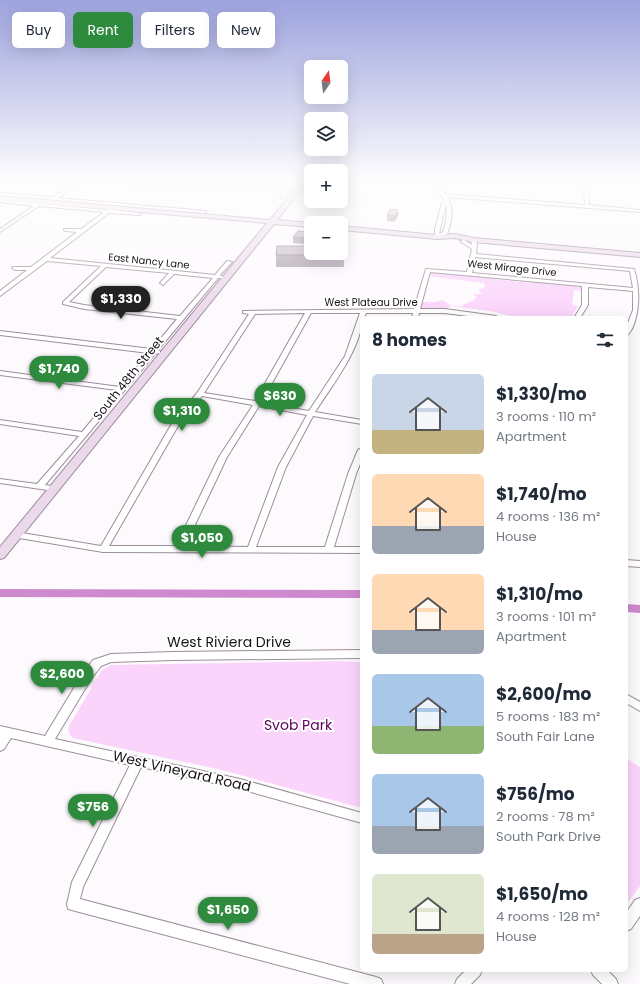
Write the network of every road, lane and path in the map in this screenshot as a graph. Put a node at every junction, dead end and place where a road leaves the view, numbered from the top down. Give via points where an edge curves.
1 (88, 226) edge
2 (270, 226) edge
3 (438, 226) edge
4 (448, 226) edge
5 (348, 229) edge
6 (66, 230) dead end
7 (82, 231) junction
8 (437, 237) junction
9 (481, 241) junction
10 (474, 244) junction
11 (474, 255) junction
12 (640, 255) edge
13 (46, 259) junction
14 (229, 262) dead end
15 (105, 265) junction
16 (14, 268) dead end
17 (33, 269) junction
18 (173, 272) junction
19 (469, 273) junction
20 (216, 277) junction
21 (226, 278) junction
22 (163, 283) dead end
23 (585, 285) junction
24 (636, 290) junction
25 (0, 294) edge
26 (309, 311) junction
27 (364, 311) junction
28 (416, 311) junction
29 (362, 316) edge
30 (415, 316) edge
31 (481, 316) edge
32 (578, 316) edge
33 (181, 318) junction
34 (360, 322) edge
35 (628, 331) edge
36 (0, 333) edge
37 (154, 351) junction
38 (165, 352) junction
39 (0, 373) edge
40 (121, 389) junction
41 (200, 394) junction
42 (256, 404) junction
43 (311, 413) junction
44 (0, 422) edge
45 (360, 422) edge
46 (83, 434) junction
47 (360, 455) edge
48 (0, 481) edge
49 (39, 487) junction
50 (54, 489) junction
51 (16, 535) junction
52 (180, 548) junction
53 (103, 549) junction
54 (251, 549) junction
55 (329, 549) junction
56 (360, 550) edge
57 (0, 555) edge
58 (628, 563) edge
59 (640, 564) edge
60 (360, 654) edge
61 (628, 699) edge
62 (640, 707) edge
63 (4, 732) edge
64 (48, 741) junction
65 (0, 746) edge
66 (138, 761) junction
67 (360, 817) edge
68 (640, 905) edge
69 (628, 921) edge
70 (473, 972) edge
71 (600, 972) edge
72 (376, 984) edge
73 (462, 984) edge
74 (611, 984) edge

1 - 7 street
2 - 21 main road, South 48th Street
3 - 8 street
4 - 8 street via 445,233
5 - 8 main road
6 - 7 street
7 - 13 street
8 - 10 main road
8 - 10 main road via 453,236
9 - 10 main road
9 - 11 street via 479,254
9 - 12 main road
10 - 11 street
11 - 19 street
11 - 24 street via 632,270
13 - 15 street, East Nancy Lane
13 - 17 street
14 - 20 street, South 48th Street
15 - 18 street, East Nancy Lane
15 - 33 street via 65,303
16 - 17 street
17 - 25 street
18 - 20 street, East Nancy Lane
18 - 22 street
19 - 23 street, West Mirage Drive
19 - 28 street, West Mirage Drive via 428,270
20 - 21 street, East Nancy Lane
20 - 33 street, South 48th Street
21 - 38 main road, South 48th Street
23 - 24 street, West Mirage Drive
23 - 32 street via 586,304
24 - 35 street via 638,308 635,322
26 - 27 street, West Plateau Drive
26 - 41 street, West Plateau Drive via 249,312
26 - 42 street
27 - 28 street, West Plateau Drive
27 - 29 street
28 - 30 street
28 - 31 street, West Plateau Drive via 445,311
33 - 37 street, South 48th Street
34 - 43 street via 348,356
36 - 37 street
37 - 38 street
37 - 40 street, South 48th Street
38 - 50 main road, South 48th Street
39 - 40 street
40 - 46 street, South 48th Street
41 - 42 street
41 - 53 street via 175,425
42 - 43 street
42 - 52 street via 223,457
43 - 45 street
43 - 54 street via 282,467
44 - 46 street
46 - 49 street, South 48th Street
47 - 55 street
48 - 49 street
49 - 50 street
50 - 51 main road, South 48th Street
51 - 53 street
51 - 57 main road, South 48th Street
52 - 53 street
52 - 54 street
54 - 55 street
55 - 56 street
58 - 59 street
60 - 64 street, West Riviera Drive via 111,658 96,663
61 - 62 street
63 - 64 street, West Vineyard Road
63 - 65 street
64 - 66 street, West Vineyard Road
66 - 67 street, West Vineyard Road via 240,784
66 - 72 street via 77,886 72,904
68 - 69 street
70 - 73 street
71 - 74 street

